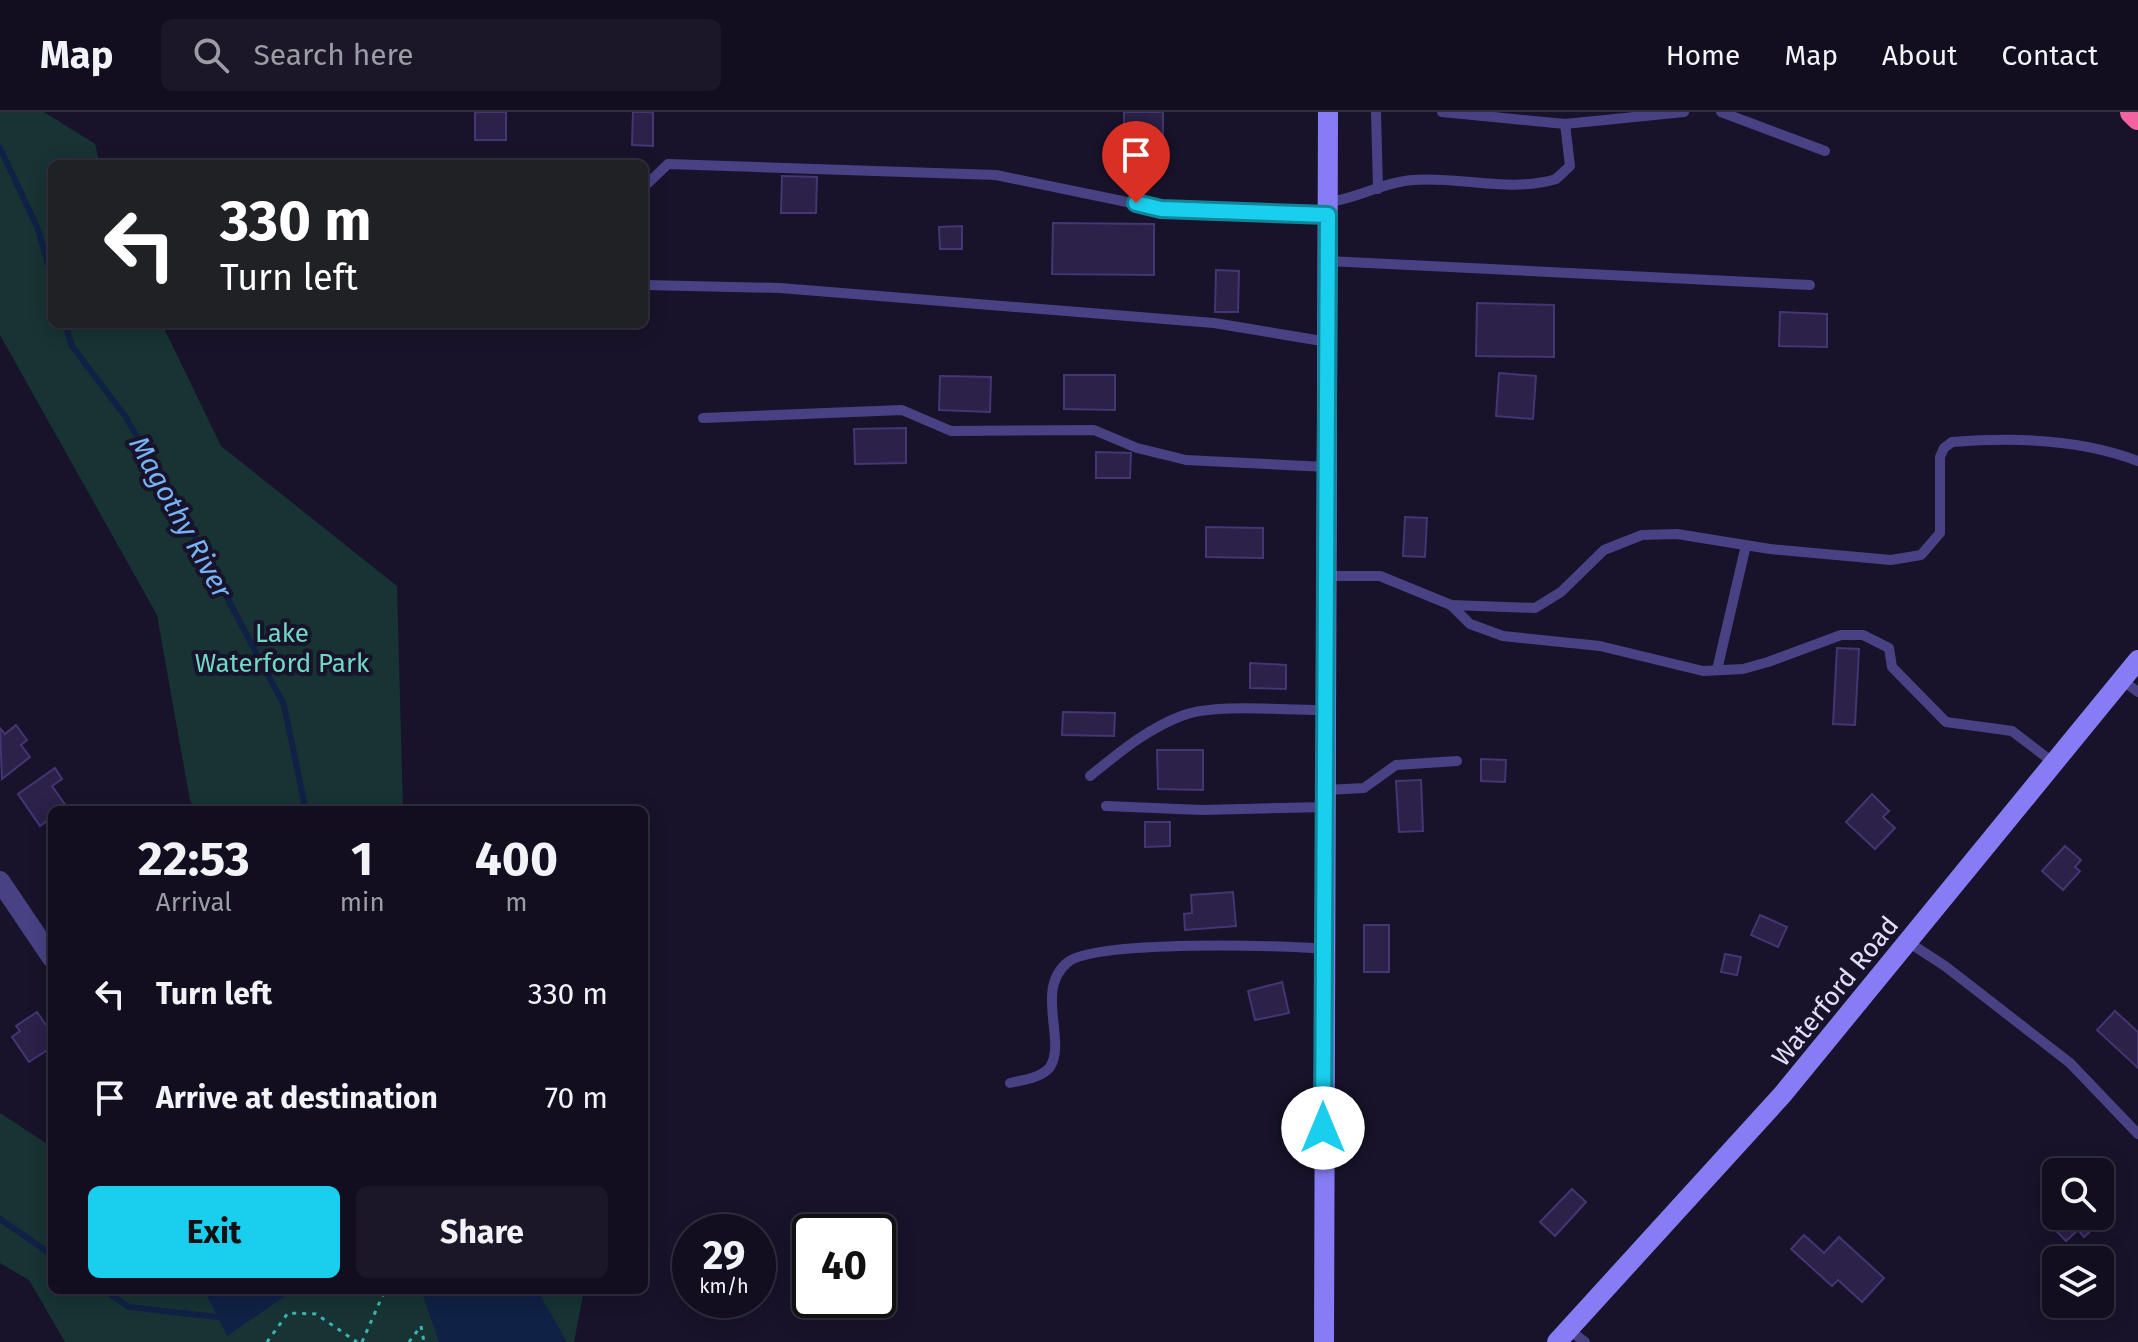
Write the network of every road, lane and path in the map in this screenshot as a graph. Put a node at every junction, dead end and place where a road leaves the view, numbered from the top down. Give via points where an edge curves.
1 (1328, 112) edge
2 (1376, 112) edge
3 (1442, 112) edge
4 (1684, 112) edge
5 (1721, 112) edge
6 (2132, 112) edge
7 (2138, 118) edge
8 (1565, 124) junction
9 (1825, 151) dead end
10 (648, 183) edge
11 (1378, 189) junction
12 (1328, 209) junction
13 (1328, 261) junction
14 (648, 285) edge
15 (1810, 285) dead end
16 (1328, 342) junction
17 (703, 418) dead end
18 (2138, 461) edge
19 (1327, 467) junction
20 (1746, 545) junction
21 (1327, 576) junction
22 (1451, 605) junction
23 (2138, 660) edge
24 (1717, 670) junction
25 (2130, 686) edge
26 (1326, 710) junction
27 (1457, 761) dead end
28 (2054, 763) junction
29 (1090, 776) dead end
30 (1326, 798) junction
31 (1106, 806) dead end
32 (0, 881) edge
33 (1908, 942) junction
34 (1325, 949) junction
35 (48, 952) edge
36 (1010, 1083) dead end
37 (2138, 1134) edge
38 (383, 1294) edge
39 (1563, 1336) edge
40 (267, 1342) edge
41 (359, 1342) edge
42 (409, 1342) edge
43 (424, 1342) edge
44 (1324, 1342) edge
45 (1585, 1342) edge

1 - 12 street
2 - 11 lane
3 - 8 lane
4 - 8 lane
5 - 9 lane
6 - 7 highway
8 - 11 lane via 1570,166 1556,179 1498,184 1412,180
10 - 12 lane via 668,164 996,175 1161,209
11 - 12 lane
12 - 13 street
13 - 15 lane
13 - 16 street
14 - 16 lane via 780,288 1198,321
16 - 19 street
17 - 19 lane via 902,410 951,431 1094,430 1186,460
18 - 20 lane via 2087,446 1952,442 1940,457 1940,533 1921,555 1854,559
19 - 21 street
20 - 22 lane via 1677,534 1642,535 1604,550 1561,592 1535,608
20 - 24 lane
21 - 22 lane via 1380,576
21 - 26 street
22 - 24 lane via 1470,624 1503,636 1600,646
23 - 25 street, Waterford Road
24 - 28 lane via 1768,662 1841,635 1863,635 1889,648 1892,667 1946,722 2012,731
25 - 28 street, Waterford Road
26 - 29 lane via 1184,715 1137,738
26 - 30 street
27 - 30 lane via 1396,765 1364,788
28 - 33 street, Waterford Road
30 - 31 lane via 1202,810
30 - 34 street
32 - 35 street
33 - 37 lane via 2070,1063
33 - 39 street, Waterford Road via 1783,1094
34 - 36 lane via 1186,948 1081,955 1056,976 1052,990 1049,1068
34 - 44 street
38 - 41 path
39 - 45 lane
40 - 41 path via 288,1313 316,1314
42 - 43 path via 421,1326

